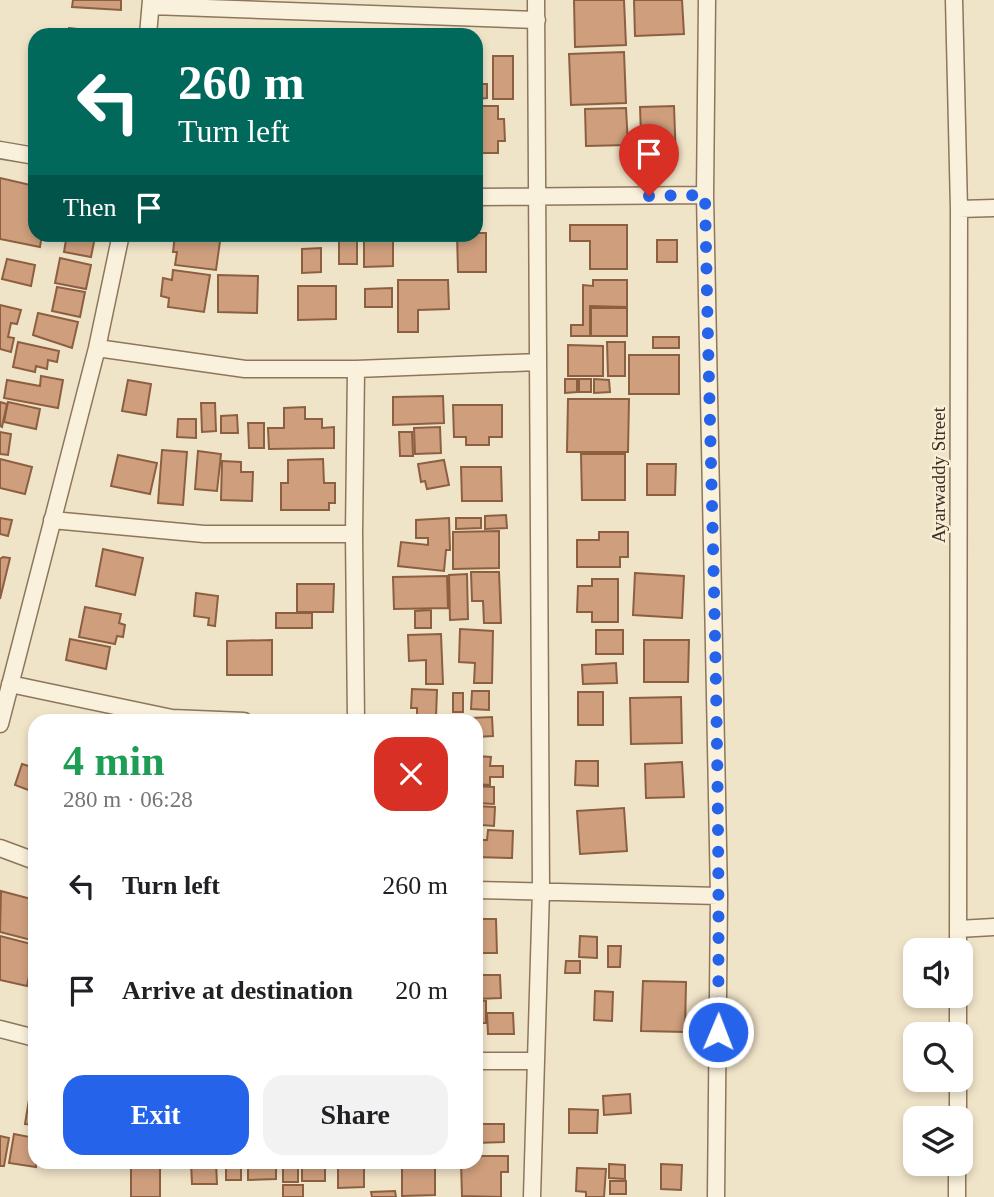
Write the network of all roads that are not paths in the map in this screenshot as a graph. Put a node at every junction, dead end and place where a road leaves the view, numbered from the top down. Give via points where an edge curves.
1 (537, 0) edge
2 (707, 0) edge
3 (954, 0) edge
4 (151, 3) edge
5 (537, 20) junction
6 (149, 28) edge
7 (0, 150) edge
8 (28, 155) edge
9 (705, 195) junction
10 (483, 197) edge
11 (538, 198) junction
12 (994, 208) edge
13 (959, 209) junction
14 (119, 242) edge
15 (97, 348) junction
16 (538, 362) junction
17 (356, 369) junction
18 (52, 520) junction
19 (354, 534) junction
20 (10, 684) junction
21 (153, 714) edge
22 (356, 714) edge
23 (0, 724) edge
24 (0, 848) edge
25 (28, 858) edge
26 (483, 890) edge
27 (541, 890) junction
28 (719, 895) junction
29 (994, 927) edge
30 (958, 929) junction
31 (958, 938) edge
32 (0, 1029) edge
33 (28, 1036) edge
34 (483, 1061) edge
35 (536, 1061) junction
36 (957, 1176) edge
37 (532, 1197) edge
38 (716, 1197) edge
39 (957, 1197) edge

1 - 5 street
2 - 9 street
3 - 13 street, Ayarwaddy Street
4 - 5 street
4 - 6 street
5 - 11 street
7 - 8 street
9 - 11 street
9 - 28 street
10 - 11 street
11 - 16 street
12 - 13 street
13 - 30 street, Ayarwaddy Street
14 - 15 street
15 - 17 street via 245,369
15 - 18 street
16 - 17 street
16 - 27 street
17 - 19 street
18 - 19 street via 204,534
18 - 20 street
19 - 22 street
20 - 21 street
20 - 23 street
24 - 25 street
26 - 27 street
27 - 28 street
27 - 35 street
28 - 38 street
29 - 30 street
30 - 31 street, Ayarwaddy Street
32 - 33 street
34 - 35 street
35 - 37 street
36 - 39 street

